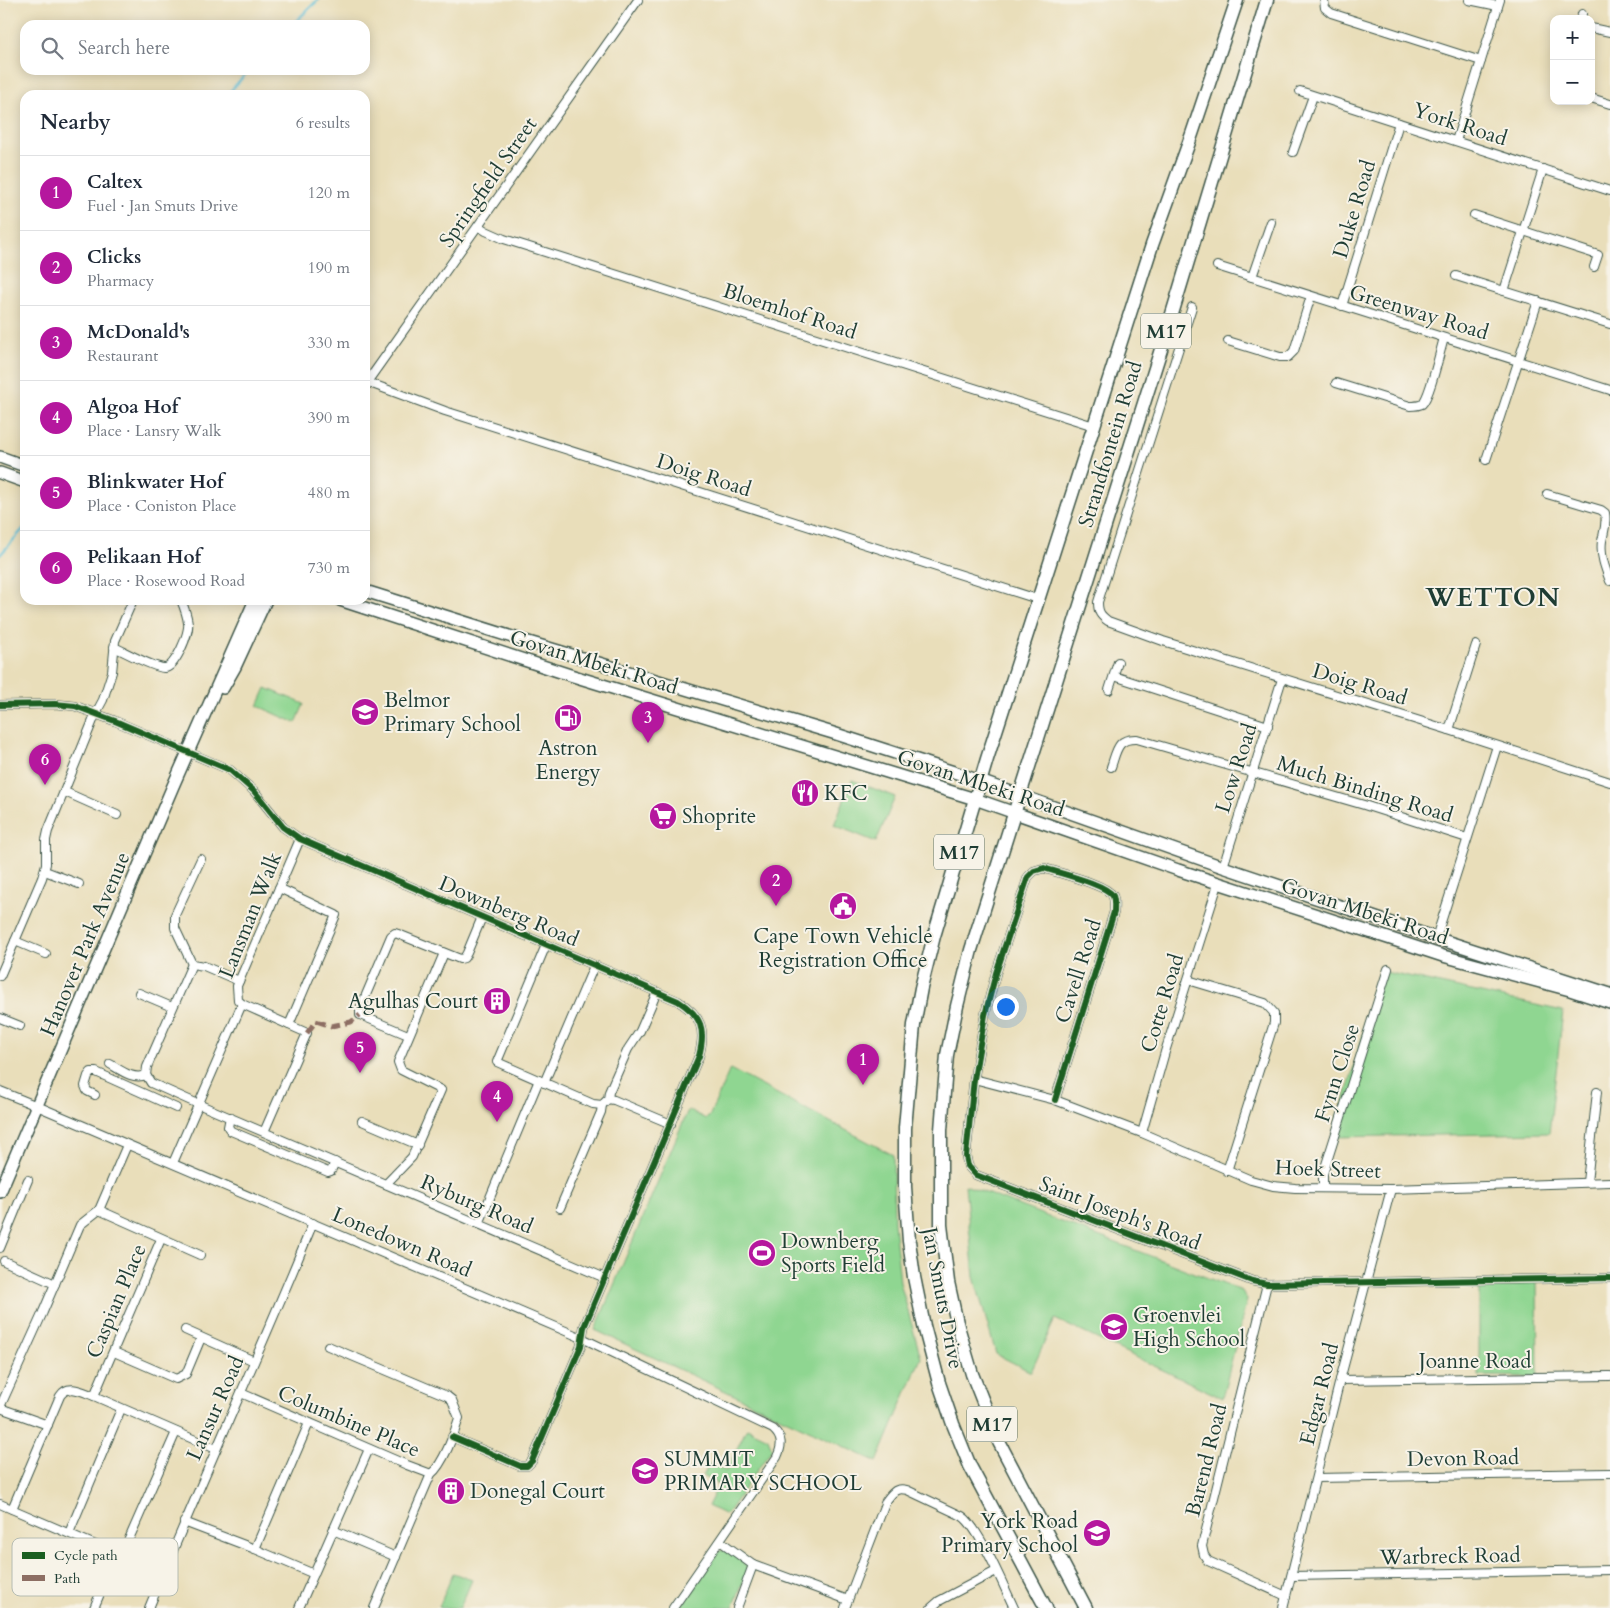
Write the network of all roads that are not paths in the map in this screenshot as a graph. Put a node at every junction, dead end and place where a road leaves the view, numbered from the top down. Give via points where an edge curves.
1 (638, 0) edge
2 (1237, 0) edge
3 (1267, 0) edge
4 (1324, 0) edge
5 (1469, 0) edge
6 (1499, 3) edge
7 (1595, 29) edge
8 (1610, 32) edge
9 (1481, 61) junction
10 (1300, 91) dead end
11 (1313, 96) junction
12 (1595, 99) edge
13 (1610, 104) edge
14 (1399, 123) junction
15 (1456, 142) junction
16 (1293, 152) dead end
17 (1543, 169) junction
18 (1610, 191) edge
19 (1474, 215) dead end
20 (1270, 222) dead end
21 (478, 226) junction
22 (1523, 231) junction
23 (1217, 266) dead end
24 (1594, 266) dead end
25 (1456, 276) dead end
26 (1252, 277) junction
27 (1504, 290) junction
28 (1311, 296) junction
29 (1538, 302) junction
30 (1342, 306) junction
31 (1192, 307) dead end
32 (1610, 324) edge
33 (1444, 338) junction
34 (1228, 341) dead end
35 (1519, 362) junction
36 (370, 378) edge
37 (1336, 383) dead end
38 (370, 385) edge
39 (1610, 390) edge
40 (1094, 426) junction
41 (0, 457) edge
42 (1486, 460) dead end
43 (20, 464) edge
44 (0, 473) edge
45 (20, 480) edge
46 (1547, 494) dead end
47 (1610, 581) edge
48 (370, 593) edge
49 (1031, 597) dead end
50 (131, 605) edge
51 (183, 605) edge
52 (253, 605) edge
53 (264, 605) edge
54 (355, 605) edge
55 (1476, 645) dead end
56 (114, 647) junction
57 (1118, 662) dead end
58 (1114, 676) junction
59 (1282, 679) junction
60 (1109, 690) dead end
61 (0, 705) edge
62 (207, 712) junction
63 (96, 713) junction
64 (1268, 726) junction
65 (1449, 730) junction
66 (1497, 746) junction
67 (188, 752) junction
68 (1111, 767) dead end
69 (1254, 773) junction
70 (981, 781) junction
71 (1610, 782) edge
72 (65, 792) junction
73 (1019, 794) junction
74 (975, 799) junction
75 (1014, 812) junction
76 (117, 815) dead end
77 (1467, 838) junction
78 (300, 839) junction
79 (201, 859) dead end
80 (1223, 867) junction
81 (45, 870) junction
82 (1072, 876) joint
83 (79, 884) dead end
84 (1218, 884) junction
85 (279, 888) junction
86 (482, 917) junction
87 (1436, 938) junction
88 (15, 941) junction
89 (546, 945) junction
90 (444, 953) junction
91 (46, 954) dead end
92 (192, 964) junction
93 (594, 966) junction
94 (1388, 969) dead end
95 (0, 976) edge
96 (1188, 980) junction
97 (240, 981) junction
98 (657, 992) junction
99 (139, 993) dead end
100 (1610, 994) edge
101 (1610, 1003) edge
102 (242, 1004) junction
103 (172, 1008) junction
104 (0, 1018) edge
105 (289, 1025) junction
106 (20, 1026) dead end
107 (408, 1035) junction
108 (110, 1064) dead end
109 (146, 1075) junction
110 (974, 1079) junction
111 (542, 1081) junction
112 (161, 1087) junction
113 (0, 1091) edge
114 (1597, 1092) dead end
115 (95, 1094) dead end
116 (156, 1099) junction
117 (1055, 1100) junction
118 (605, 1102) junction
119 (198, 1104) junction
120 (37, 1106) junction
121 (176, 1108) dead end
122 (230, 1118) junction
123 (362, 1121) dead end
124 (671, 1124) junction
125 (264, 1132) junction
126 (1142, 1133) junction
127 (127, 1145) junction
128 (418, 1145) junction
129 (335, 1162) junction
130 (173, 1164) junction
131 (1227, 1171) junction
132 (28, 1180) dead end
133 (1588, 1182) junction
134 (1610, 1182) edge
135 (386, 1184) junction
136 (1323, 1188) junction
137 (1391, 1189) junction
138 (0, 1192) edge
139 (560, 1208) dead end
140 (99, 1210) junction
141 (0, 1223) edge
142 (314, 1223) junction
143 (479, 1224) junction
144 (9, 1227) junction
145 (161, 1238) junction
146 (0, 1248) edge
147 (200, 1256) dead end
148 (4, 1261) dead end
149 (606, 1278) junction
150 (1610, 1278) edge
151 (1366, 1283) junction
152 (55, 1284) junction
153 (1266, 1284) junction
154 (185, 1330) dead end
155 (201, 1338) junction
156 (582, 1338) junction
157 (328, 1346) dead end
158 (114, 1352) junction
159 (254, 1361) junction
160 (1610, 1376) edge
161 (1340, 1380) junction
162 (241, 1393) junction
163 (94, 1396) junction
164 (0, 1408) edge
165 (122, 1409) junction
166 (309, 1423) junction
167 (48, 1425) junction
168 (176, 1432) junction
169 (452, 1437) junction
170 (369, 1448) junction
171 (216, 1449) junction
172 (1610, 1473) edge
173 (432, 1474) junction
174 (1316, 1478) junction
175 (0, 1504) edge
176 (12, 1509) junction
177 (184, 1522) junction
178 (333, 1530) junction
179 (69, 1533) junction
180 (81, 1538) edge
181 (127, 1538) edge
182 (178, 1538) edge
183 (720, 1541) junction
184 (255, 1549) junction
185 (396, 1557) junction
186 (753, 1565) junction
187 (996, 1570) junction
188 (1610, 1570) edge
189 (314, 1574) junction
190 (1292, 1576) junction
191 (100, 1596) edge
192 (154, 1596) edge
193 (1286, 1596) junction
194 (848, 1600) junction
195 (94, 1608) edge
196 (149, 1608) edge
197 (300, 1608) edge
198 (374, 1608) edge
199 (673, 1608) edge
200 (737, 1608) edge
201 (845, 1608) edge
202 (931, 1608) edge
203 (1014, 1608) edge
204 (1046, 1608) edge
205 (1086, 1608) edge
206 (1283, 1608) edge

1 - 21 street, Springfield Street
2 - 40 main road, Strandfontein Road / M17 via 1152,245
3 - 73 main road, Strandfontein Road / M17 via 1169,324
4 - 9 street via 1330,13
5 - 6 street
6 - 9 street
7 - 8 street
9 - 15 street
10 - 11 street, York Road
11 - 14 street, York Road
11 - 16 street
12 - 13 street
14 - 15 street, York Road
14 - 30 street, Duke Road
15 - 17 street, York Road
17 - 18 street, York Road
17 - 22 street
19 - 22 street
20 - 26 street
21 - 36 street, Springfield Street
21 - 40 street, Bloemhof Road via 504,239
22 - 24 street via 1598,255
22 - 27 street
23 - 26 street, Greenway Road
25 - 27 street
26 - 28 street, Greenway Road
27 - 29 street
28 - 30 street, Greenway Road
28 - 34 street via 1294,351 1288,357
29 - 32 street
29 - 35 street
30 - 33 street, Greenway Road
31 - 59 street, Doig Road via 1098,602 1099,612 1108,621
33 - 35 street, Greenway Road
33 - 37 street via 1427,394 1417,406
35 - 39 street, Greenway Road
35 - 42 street
38 - 49 street, Doig Road
40 - 70 main road, Strandfontein Road / M17
41 - 43 main road
44 - 45 main road
46 - 47 street via 1605,513 1602,552
48 - 70 main road, Govan Mbeki Road
50 - 56 street
51 - 56 street via 188,629 169,668
52 - 62 main road, Hanover Park Avenue
53 - 62 main road, Hanover Park Avenue via 235,667
54 - 74 main road, Govan Mbeki Road via 570,675
55 - 65 street
56 - 63 street via 112,672
57 - 58 street
58 - 60 street
58 - 64 street
59 - 64 street, Low Road
59 - 65 street, Doig Road
61 - 63 street, Downberg Road via 55,704 76,706
62 - 67 main road, Hanover Park Avenue
63 - 67 street, Downberg Road
63 - 72 street
64 - 69 street, Low Road
65 - 66 street, Doig Road
66 - 71 street, Doig Road
66 - 77 street
67 - 78 street, Downberg Road via 230,770 254,791 283,827
67 - 120 main road, Hanover Park Avenue
68 - 69 street, Much Binding Road via 1117,749 1126,738
69 - 77 street, Much Binding Road
69 - 80 street, Low Road
70 - 73 main road, Govan Mbeki Road
70 - 74 main road, Strandfontein Road / M17
72 - 76 street
72 - 81 street via 46,836
73 - 75 main road, Strandfontein Road / M17
73 - 80 main road, Govan Mbeki Road
74 - 75 main road, Govan Mbeki Road
74 - 204 main road, Jan Smuts Drive / M17 via 934,936 914,1025 905,1128 908,1228 924,1326 953,1424 970,1466
75 - 84 main road, Govan Mbeki Road
75 - 205 main road, Jan Smuts Drive / M17 via 971,950 947,1056 941,1130 941,1225 948,1282 972,1374 999,1442
77 - 87 street
78 - 85 street, Lansman Walk
78 - 86 street, Downberg Road
79 - 92 street via 175,915 175,928
80 - 87 main road, Govan Mbeki Road
81 - 83 street
81 - 88 street
82 - 110 street, Saint Joseph's Road via 1044,868 1028,877 996,973
82 - 117 street, Cavell Road via 1104,889 1112,896 1115,905
84 - 96 street, Cotte Road
84 - 101 main road, Govan Mbeki Road via 1443,956
85 - 97 street, Lansman Walk
85 - 105 street via 336,915
86 - 89 street, Downberg Road
86 - 90 street via 464,958
87 - 100 main road, Govan Mbeki Road
88 - 91 street
88 - 95 street
89 - 93 street, Downberg Road
89 - 111 street via 497,1062
90 - 107 street
90 - 107 street via 393,934 360,1009 360,1016
92 - 97 street
92 - 103 street
93 - 98 street, Downberg Road
93 - 111 street
94 - 136 street, Fynn Close via 1323,1174
96 - 126 street, Cotte Road
96 - 131 street via 1265,1003 1274,1013 1274,1023
97 - 102 street, Lansman Walk via 237,996
98 - 118 street
98 - 124 street, Downberg Road via 693,1011 701,1024 703,1042
99 - 103 street
102 - 105 street
102 - 119 street
103 - 109 street via 146,1067
104 - 106 street
105 - 125 street via 308,1033
107 - 128 street via 398,1059 400,1070 441,1090
108 - 109 street via 134,1077
109 - 112 street, Ryburg Road via 151,1083
110 - 117 street, Hoek Street
110 - 153 street, Saint Joseph's Road via 966,1156 968,1166 976,1175
111 - 118 street via 593,1104
111 - 143 street
112 - 116 street
112 - 119 street, Ryburg Road
113 - 120 street, Lonedown Road
114 - 133 street
115 - 116 street via 84,1086 92,1072
116 - 121 street
117 - 126 street, Hoek Street
118 - 124 street via 614,1100
118 - 139 street
119 - 122 street, Ryburg Road
119 - 130 street
120 - 127 street, Lonedown Road
120 - 138 main road, Hanover Park Avenue
122 - 125 street, Ryburg Road
122 - 129 street via 228,1127 231,1131 310,1165 329,1172
123 - 128 street
124 - 149 street, Downberg Road
125 - 129 street, Ryburg Road
126 - 131 street, Hoek Street
127 - 130 street, Lonedown Road
127 - 140 street
128 - 135 street via 410,1160
129 - 135 street, Ryburg Road
130 - 142 street, Lonedown Road
131 - 136 street, Hoek Street via 1273,1186
132 - 144 street
133 - 134 street, Hoek Street
133 - 137 street, Hoek Street
135 - 143 street, Ryburg Road
136 - 137 street, Hoek Street
137 - 151 street, Edgar Road
140 - 145 street, Caspian Place
140 - 152 street via 80,1225
141 - 144 street
142 - 156 street, Lonedown Road
142 - 159 street, Lansur Road
143 - 149 street, Ryburg Road
144 - 146 street
145 - 147 street
145 - 158 street, Caspian Place
148 - 152 street
149 - 156 street, Downberg Road
150 - 151 street, Saint Joseph's Road
151 - 153 street, Saint Joseph's Road
151 - 161 street, Edgar Road
152 - 164 street
153 - 193 street, Barend Road via 1202,1546 1208,1561
154 - 155 street
155 - 158 street via 186,1374 176,1379
155 - 159 street
156 - 169 street, Columbine Place via 582,1346 530,1464 520,1466
156 - 183 street, Lonedown Road via 776,1432 781,1440 777,1457
157 - 169 street, Columbine Place via 447,1396 459,1418
158 - 163 street, Caspian Place
159 - 162 street, Lansur Road
160 - 161 street, Joanne Road
161 - 174 street, Edgar Road
162 - 166 street, Columbine Place
162 - 171 street, Lansur Road
163 - 165 street
163 - 167 street via 74,1389 66,1390 60,1396
164 - 167 street
165 - 168 street
165 - 179 street
166 - 170 street, Columbine Place
166 - 184 street
167 - 176 street
168 - 171 street
168 - 181 street
169 - 173 street, Columbine Place
170 - 173 street, Columbine Place
170 - 178 street
171 - 177 street, Lansur Road
172 - 174 street, Devon Road
173 - 185 street
174 - 190 street, Edgar Road
175 - 176 street
176 - 179 street
177 - 182 street, Lansur Road
177 - 184 street
178 - 185 street
178 - 189 street
179 - 180 street
183 - 186 street
183 - 199 street
184 - 189 street
185 - 198 street
186 - 194 street
186 - 200 street
187 - 194 street via 966,1519 908,1490 896,1489 886,1501
187 - 202 street
187 - 203 street
188 - 190 street, Warbreck Road
189 - 197 street
190 - 193 street, Edgar Road
191 - 195 street
192 - 196 street, Lansur Road
193 - 206 street, Edgar Road
194 - 201 street

